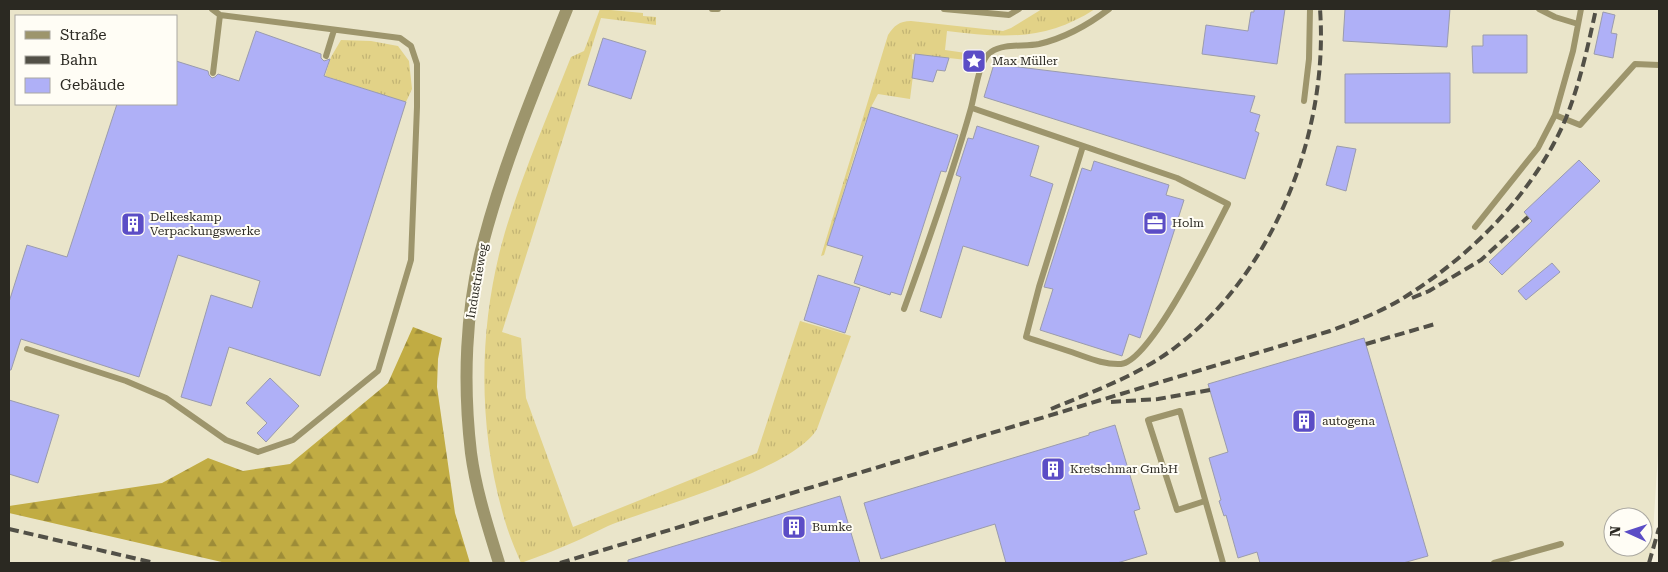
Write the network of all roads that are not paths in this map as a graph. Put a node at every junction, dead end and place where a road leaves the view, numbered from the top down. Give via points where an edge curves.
1 (212, 9) edge
2 (567, 9) edge
3 (712, 9) edge
4 (718, 9) edge
5 (944, 9) edge
6 (1018, 9) edge
7 (1109, 9) edge
8 (1310, 9) edge
9 (1539, 9) edge
10 (1581, 9) edge
11 (220, 15) junction
12 (1578, 24) junction
13 (334, 30) junction
14 (326, 56) dead end
15 (1659, 65) edge
16 (213, 73) dead end
17 (1304, 101) dead end
18 (972, 108) junction
19 (1555, 115) junction
20 (1083, 146) junction
21 (1475, 227) dead end
22 (904, 309) dead end
23 (26, 349) dead end
24 (1205, 501) junction
25 (1561, 544) dead end
26 (499, 563) edge
27 (1223, 563) edge
28 (1494, 563) edge

1 - 11 lane
2 - 26 street, Industrieweg via 499,186 482,244 471,307 466,383 472,454 480,498
3 - 4 lane
5 - 6 lane via 1009,15
7 - 18 lane via 1078,31 1039,44 998,48 989,53
8 - 17 lane
9 - 12 lane
10 - 12 lane
11 - 13 lane
11 - 16 lane
12 - 19 lane
13 - 14 lane
13 - 23 lane via 400,38 411,46 417,64 411,260 378,371 293,440 258,452 226,440 166,398 126,381
15 - 19 lane via 1635,64 1580,125
18 - 20 lane
18 - 22 lane
19 - 21 lane via 1538,148
20 - 20 lane via 1177,178 1228,204 1152,340 1124,364 1107,364 1026,337
24 - 24 lane via 1180,411 1148,420 1177,510
24 - 27 lane
25 - 28 lane

